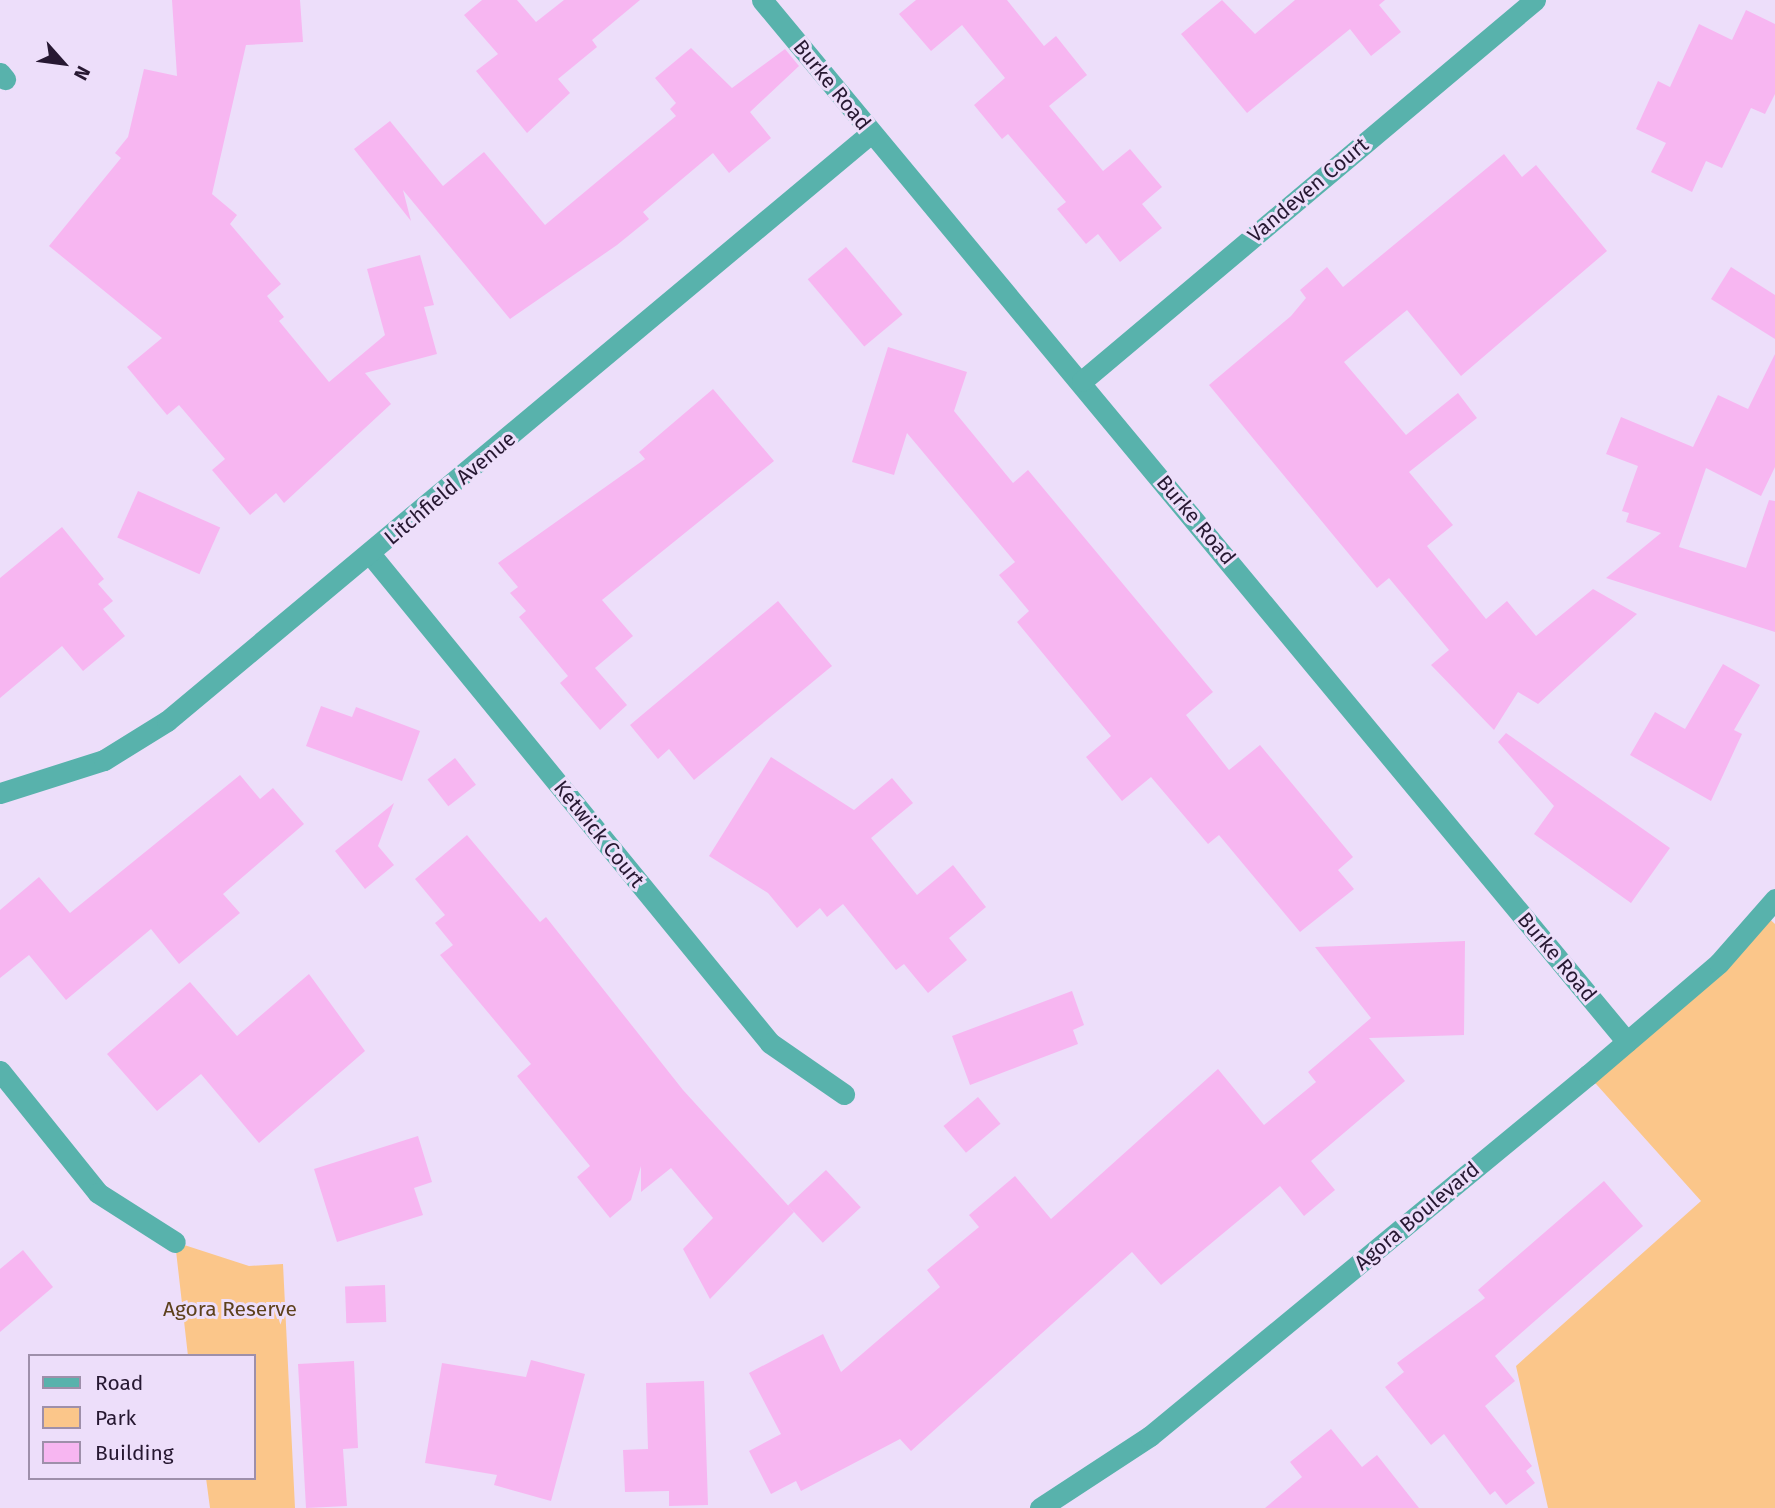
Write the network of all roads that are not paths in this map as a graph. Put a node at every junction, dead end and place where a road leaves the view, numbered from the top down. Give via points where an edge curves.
1 (762, 0) edge
2 (1535, 0) edge
3 (871, 133) junction
4 (1082, 381) junction
5 (371, 555) junction
6 (0, 793) edge
7 (1775, 899) edge
8 (1628, 1042) junction
9 (0, 1071) edge
10 (844, 1094) dead end
11 (175, 1242) dead end
12 (1040, 1508) edge

1 - 3 street, Burke Road
2 - 4 street, Vandeven Court
3 - 4 street, Burke Road
3 - 5 street, Litchfield Avenue
4 - 8 street, Burke Road
5 - 6 street, Litchfield Avenue via 136,743 60,779
5 - 10 street, Ketwick Court via 769,1043
7 - 8 street, Agora Boulevard via 1719,963
8 - 12 street, Agora Boulevard via 1150,1436
9 - 11 street via 98,1193

